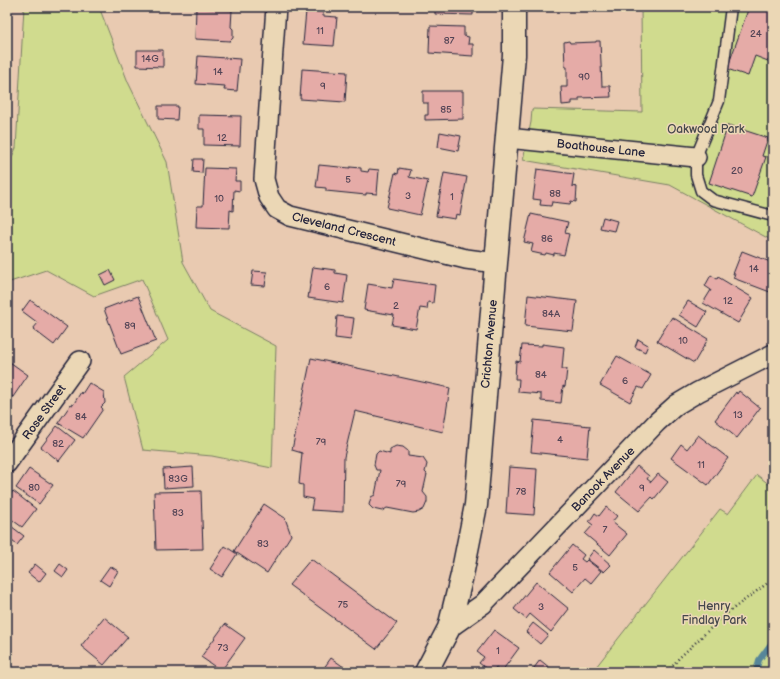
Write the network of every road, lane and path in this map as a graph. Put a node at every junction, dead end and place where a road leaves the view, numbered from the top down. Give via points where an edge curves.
1 (276, 7) edge
2 (514, 7) edge
3 (731, 7) edge
4 (507, 138) junction
5 (696, 157) junction
6 (773, 216) edge
7 (496, 263) junction
8 (773, 354) edge
9 (80, 361) dead end
10 (7, 462) edge
11 (773, 579) edge
12 (449, 628) junction
13 (426, 672) edge
14 (668, 672) edge

1 - 7 street, Cleveland Crescent via 264,179 269,197 277,209 290,216 466,259
2 - 4 street, Crichton Avenue via 514,55
3 - 5 lane via 719,101
4 - 5 street, Boathouse Lane
4 - 7 street, Crichton Avenue
5 - 6 lane via 696,175 701,191 713,200
7 - 12 street, Crichton Avenue via 476,505
8 - 12 street, Banook Avenue via 676,405 483,604
9 - 10 street, Rose Street
11 - 14 path via 726,614 679,658
12 - 13 street, Crichton Avenue

